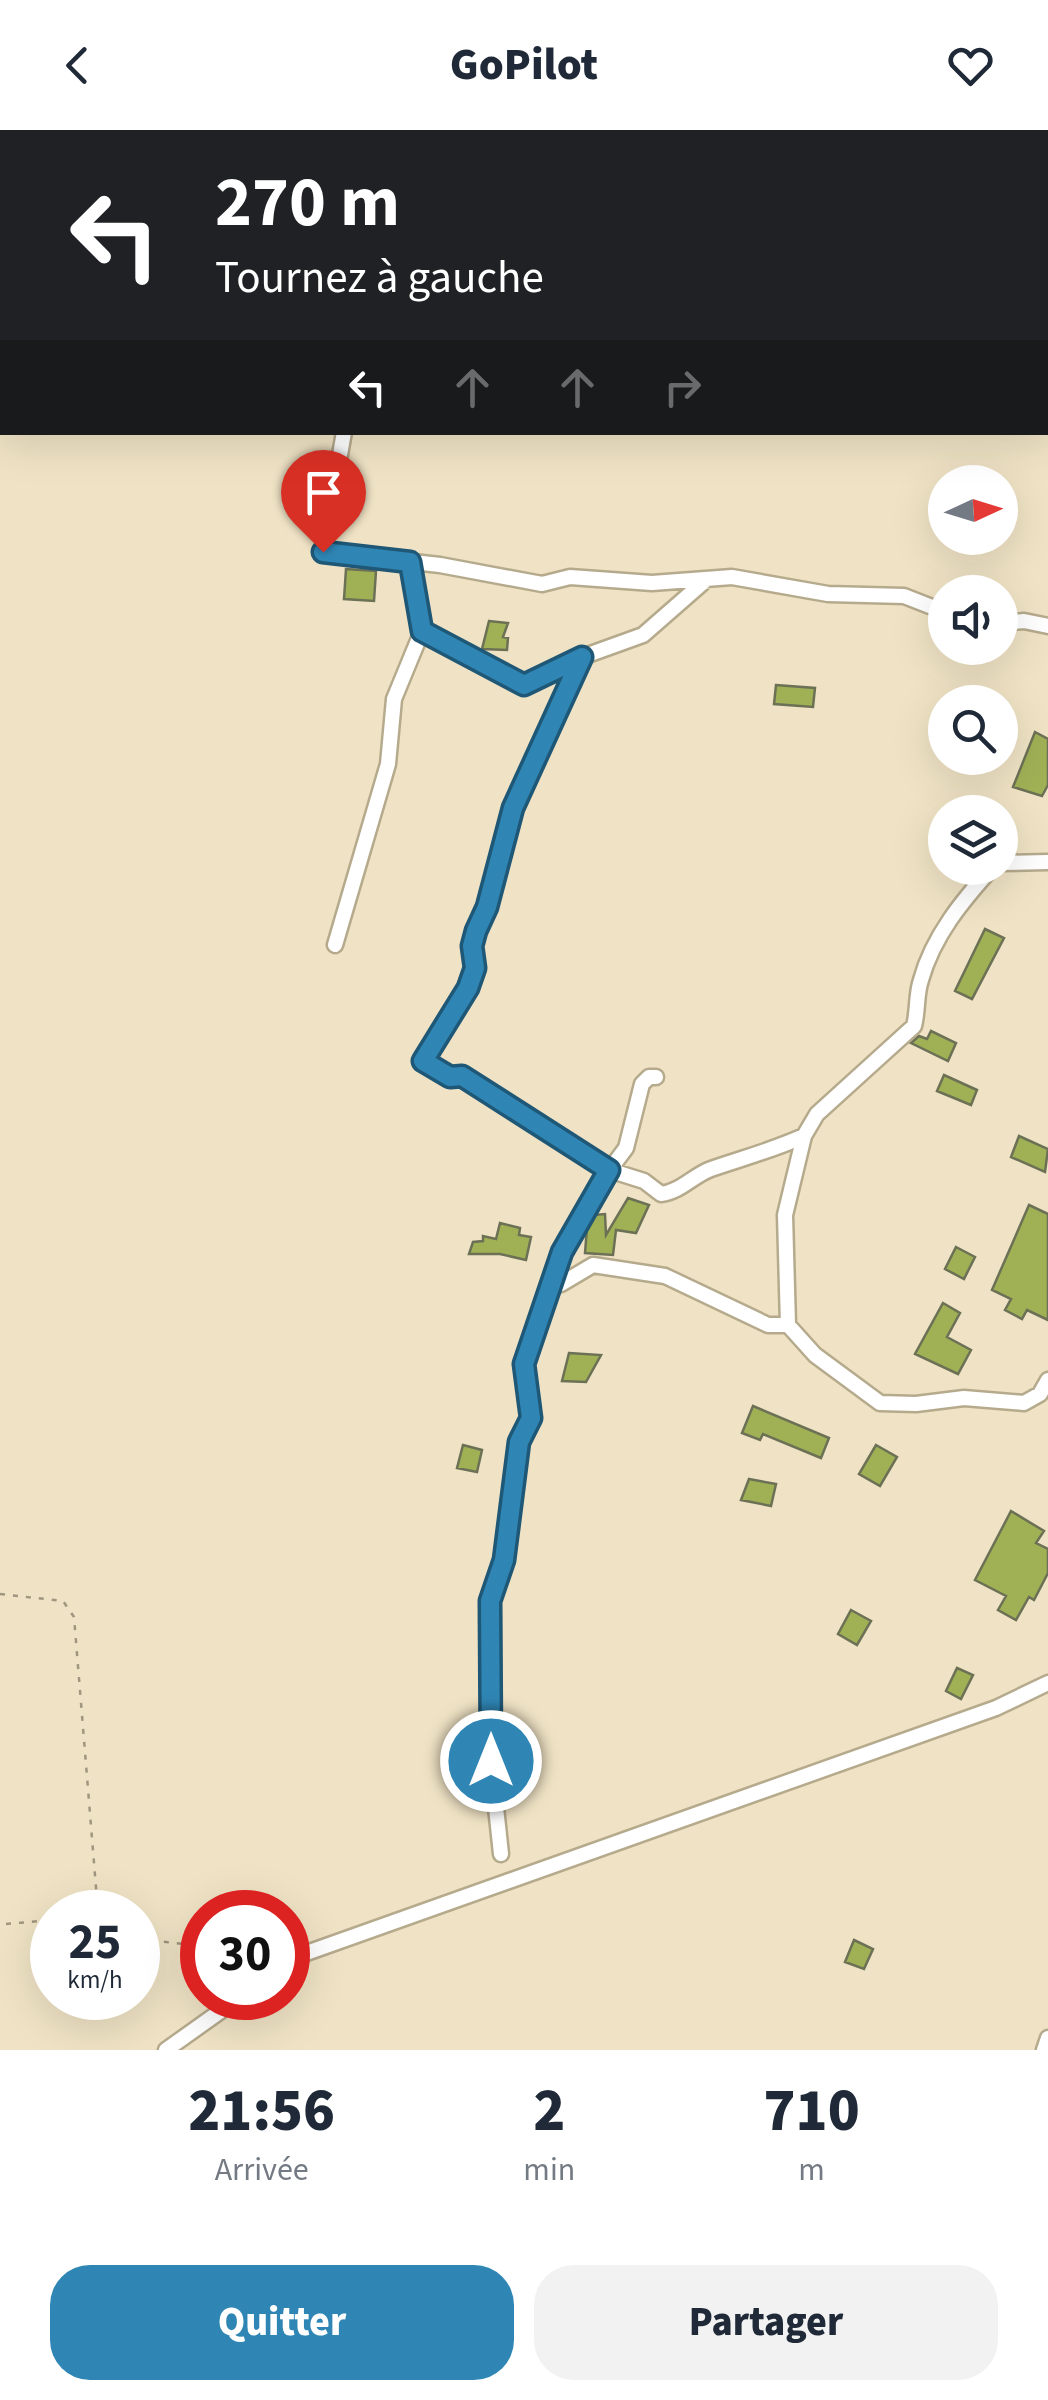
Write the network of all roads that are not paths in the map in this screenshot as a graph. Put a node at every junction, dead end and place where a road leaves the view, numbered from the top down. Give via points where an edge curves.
1 (343, 435) edge
2 (410, 562) junction
3 (707, 579) junction
4 (928, 605) edge
5 (1018, 622) edge
6 (1048, 626) edge
7 (422, 631) junction
8 (582, 657) junction
9 (1048, 862) edge
10 (1018, 863) edge
11 (978, 885) edge
12 (334, 945) dead end
13 (656, 1076) dead end
14 (804, 1136) junction
15 (609, 1170) junction
16 (551, 1285) junction
17 (788, 1325) junction
18 (1048, 1380) edge
19 (1048, 1683) edge
20 (501, 1854) dead end
21 (310, 1952) edge
22 (209, 2020) edge
23 (166, 2050) edge

1 - 2 street via 323,552
2 - 3 street via 542,584 570,578
2 - 7 street
3 - 4 street via 904,596
3 - 8 street via 643,635
5 - 6 street
7 - 8 street via 524,685
7 - 12 street via 394,699 388,764
8 - 15 street via 513,808 472,946 475,968 468,988 423,1061 450,1077 462,1076
9 - 10 street
11 - 14 street via 934,944 914,1026 817,1114
13 - 15 street via 642,1084 626,1148
14 - 15 street via 706,1170 668,1194
14 - 17 street via 785,1215
15 - 16 street via 562,1252
16 - 17 street via 592,1264 665,1276 768,1324
16 - 20 street via 524,1364 531,1418 519,1442 504,1560 490,1601 491,1761
17 - 18 street via 815,1355 880,1403 1024,1403
19 - 21 street via 996,1708
22 - 23 street

